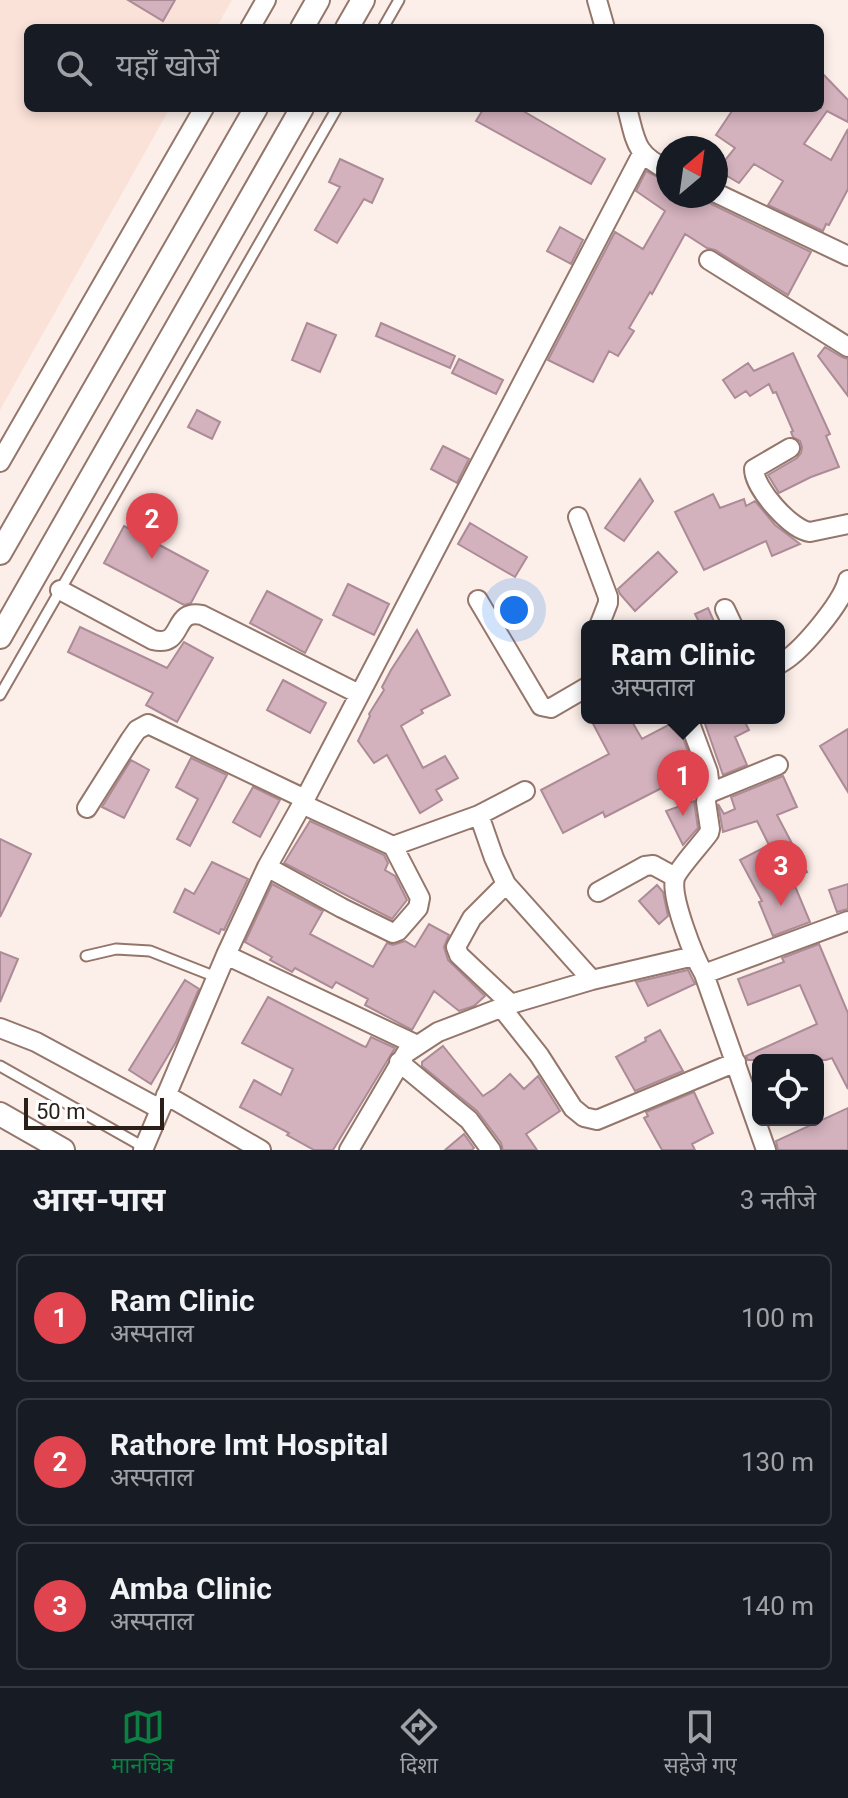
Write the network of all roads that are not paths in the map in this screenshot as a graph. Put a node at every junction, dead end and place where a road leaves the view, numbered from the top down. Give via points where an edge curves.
1 (266, 0) edge
2 (318, 0) edge
3 (363, 0) edge
4 (399, 0) edge
5 (597, 0) edge
6 (252, 24) edge
7 (304, 24) edge
8 (349, 24) edge
9 (385, 24) edge
10 (604, 24) edge
11 (202, 112) edge
12 (254, 112) edge
13 (300, 112) edge
14 (335, 112) edge
15 (628, 112) edge
16 (642, 154) junction
17 (656, 164) edge
18 (728, 199) edge
19 (848, 256) edge
20 (709, 260) dead end
21 (848, 347) edge
22 (790, 448) dead end
23 (0, 462) edge
24 (578, 517) dead end
25 (848, 524) edge
26 (0, 553) edge
27 (847, 589) edge
28 (60, 590) junction
29 (478, 600) dead end
30 (601, 620) edge
31 (0, 637) edge
32 (785, 661) edge
33 (581, 690) edge
34 (359, 694) junction
35 (0, 695) edge
36 (690, 724) edge
37 (778, 765) dead end
38 (525, 791) dead end
39 (707, 794) junction
40 (303, 802) junction
41 (87, 808) dead end
42 (479, 815) junction
43 (393, 846) junction
44 (267, 867) junction
45 (675, 877) junction
46 (506, 884) junction
47 (598, 892) dead end
48 (848, 921) edge
49 (226, 955) junction
50 (86, 956) dead end
51 (694, 956) junction
52 (704, 974) junction
53 (216, 977) junction
54 (592, 980) junction
55 (506, 1005) junction
56 (0, 1028) edge
57 (417, 1045) junction
58 (399, 1062) junction
59 (736, 1062) junction
60 (0, 1066) edge
61 (163, 1102) junction
62 (0, 1114) edge
63 (485, 1148) edge
64 (145, 1149) edge
65 (63, 1150) edge
66 (261, 1150) edge
67 (349, 1150) edge
68 (766, 1150) edge

1 - 6 street
2 - 7 street
3 - 8 street
4 - 9 lane
5 - 10 street
11 - 23 street
12 - 26 street
13 - 31 street
14 - 28 lane
15 - 16 street
16 - 17 street
16 - 34 street
18 - 19 street
20 - 21 street
22 - 25 street via 754,469 756,481 782,515 804,532
24 - 30 street via 608,597
27 - 32 street
28 - 34 street via 153,640 168,640 187,615 202,615
28 - 35 lane
29 - 33 street via 541,706 551,708
34 - 40 street
36 - 39 street via 708,772
37 - 39 street
38 - 42 street
39 - 45 street via 709,833
40 - 41 street via 148,724 137,730
40 - 43 street
40 - 44 street
42 - 43 street
42 - 46 street
43 - 44 street via 420,898 418,908 393,933
44 - 49 street
45 - 47 street via 645,866
45 - 51 street
46 - 54 street
46 - 55 street via 472,918 456,947
48 - 52 street
49 - 53 street
49 - 57 street
50 - 53 lane via 116,949 150,951
51 - 52 street
51 - 54 street
52 - 59 street
53 - 61 street
54 - 55 street
55 - 57 street
55 - 59 street via 584,1117 597,1120
56 - 61 street
57 - 58 street
58 - 63 street via 469,1120
58 - 67 street
59 - 68 street
60 - 64 lane
61 - 64 street
61 - 66 street
62 - 65 street

